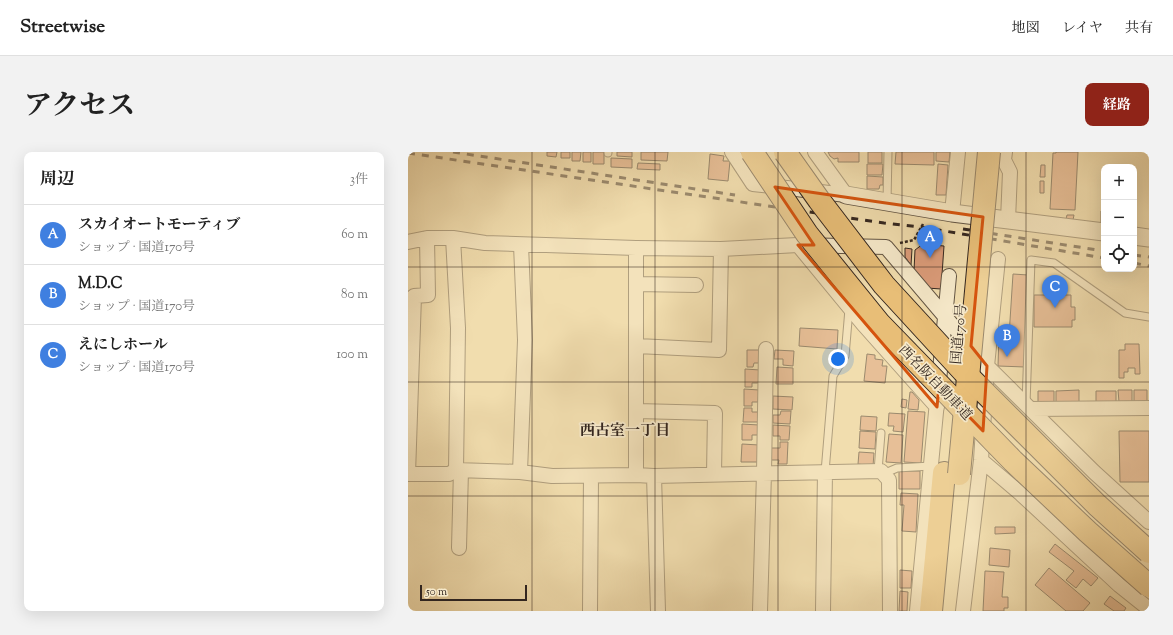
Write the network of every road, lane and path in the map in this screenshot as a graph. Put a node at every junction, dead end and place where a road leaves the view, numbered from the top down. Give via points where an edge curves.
1 (732, 152) edge
2 (752, 152) edge
3 (785, 152) edge
4 (815, 152) edge
5 (888, 152) edge
6 (958, 152) edge
7 (975, 152) edge
8 (989, 152) edge
9 (1005, 152) edge
10 (846, 196) junction
11 (887, 203) junction
12 (947, 213) junction
13 (1008, 220) junction
14 (1101, 232) edge
15 (1137, 236) edge
16 (427, 238) junction
17 (453, 238) junction
18 (1149, 238) edge
19 (408, 242) edge
20 (522, 244) junction
21 (798, 245) junction
22 (886, 247) junction
23 (636, 248) junction
24 (721, 250) junction
25 (998, 259) dead end
26 (948, 276) dead end
27 (636, 284) junction
28 (696, 285) dead end
29 (849, 307) junction
30 (945, 316) junction
31 (1149, 316) edge
32 (636, 346) junction
33 (766, 350) dead end
34 (987, 366) junction
35 (937, 407) junction
36 (1028, 407) junction
37 (1149, 408) edge
38 (637, 411) junction
39 (881, 433) dead end
40 (981, 460) junction
41 (458, 470) junction
42 (945, 471) junction
43 (520, 472) junction
44 (825, 472) junction
45 (764, 473) junction
46 (881, 473) junction
47 (408, 474) edge
48 (714, 474) junction
49 (636, 475) junction
50 (591, 476) junction
51 (654, 476) junction
52 (1149, 522) edge
53 (459, 548) dead end
54 (1149, 552) edge
55 (1149, 586) edge
56 (1149, 609) edge
57 (590, 611) edge
58 (658, 611) edge
59 (760, 611) edge
60 (823, 611) edge
61 (890, 611) edge
62 (917, 611) edge
63 (931, 611) edge
64 (946, 611) edge
65 (963, 611) edge

1 - 10 street via 752,184
2 - 55 highway, 西名阪自動車道, bridge via 807,234 879,323 1013,461
3 - 54 highway, 西名阪自動車道, bridge via 884,285 963,371 1091,500
4 - 10 street
5 - 11 lane
6 - 12 street
7 - 42 highway, 国道170号, bridge
8 - 42 highway, 国道170号, bridge
9 - 13 street via 1004,160 1010,172
10 - 11 street
11 - 12 street
12 - 13 street
12 - 22 path via 924,223 914,240
13 - 14 street
15 - 18 street
16 - 17 street
16 - 19 street
16 - 47 street via 428,295 414,296
17 - 20 street via 485,243
17 - 41 street via 458,328
20 - 23 street
20 - 43 street via 525,340
21 - 22 street
21 - 24 street
21 - 29 street
22 - 30 street
23 - 24 street
23 - 27 street
24 - 32 street via 719,350
25 - 34 street
26 - 30 street
27 - 28 street
27 - 32 street
29 - 35 street
29 - 44 lane via 845,356 833,376
30 - 34 street
30 - 35 street
31 - 36 lane via 1124,312 1054,263 1031,260
32 - 38 street
33 - 45 street
34 - 36 street
34 - 40 street
35 - 42 street
36 - 37 street
36 - 52 street
38 - 48 street via 716,413
38 - 49 street
39 - 46 lane
40 - 56 street
40 - 65 street
41 - 43 street
41 - 47 street via 449,474
41 - 53 street
42 - 46 lane via 897,468
42 - 62 street
42 - 63 highway, 国道170号
42 - 64 highway, 国道170号
43 - 50 street via 552,476
44 - 45 street
44 - 46 street
44 - 60 street
45 - 48 street
45 - 59 street
46 - 61 street via 889,480
48 - 51 street
49 - 50 street
49 - 51 street
50 - 57 street
51 - 58 street

